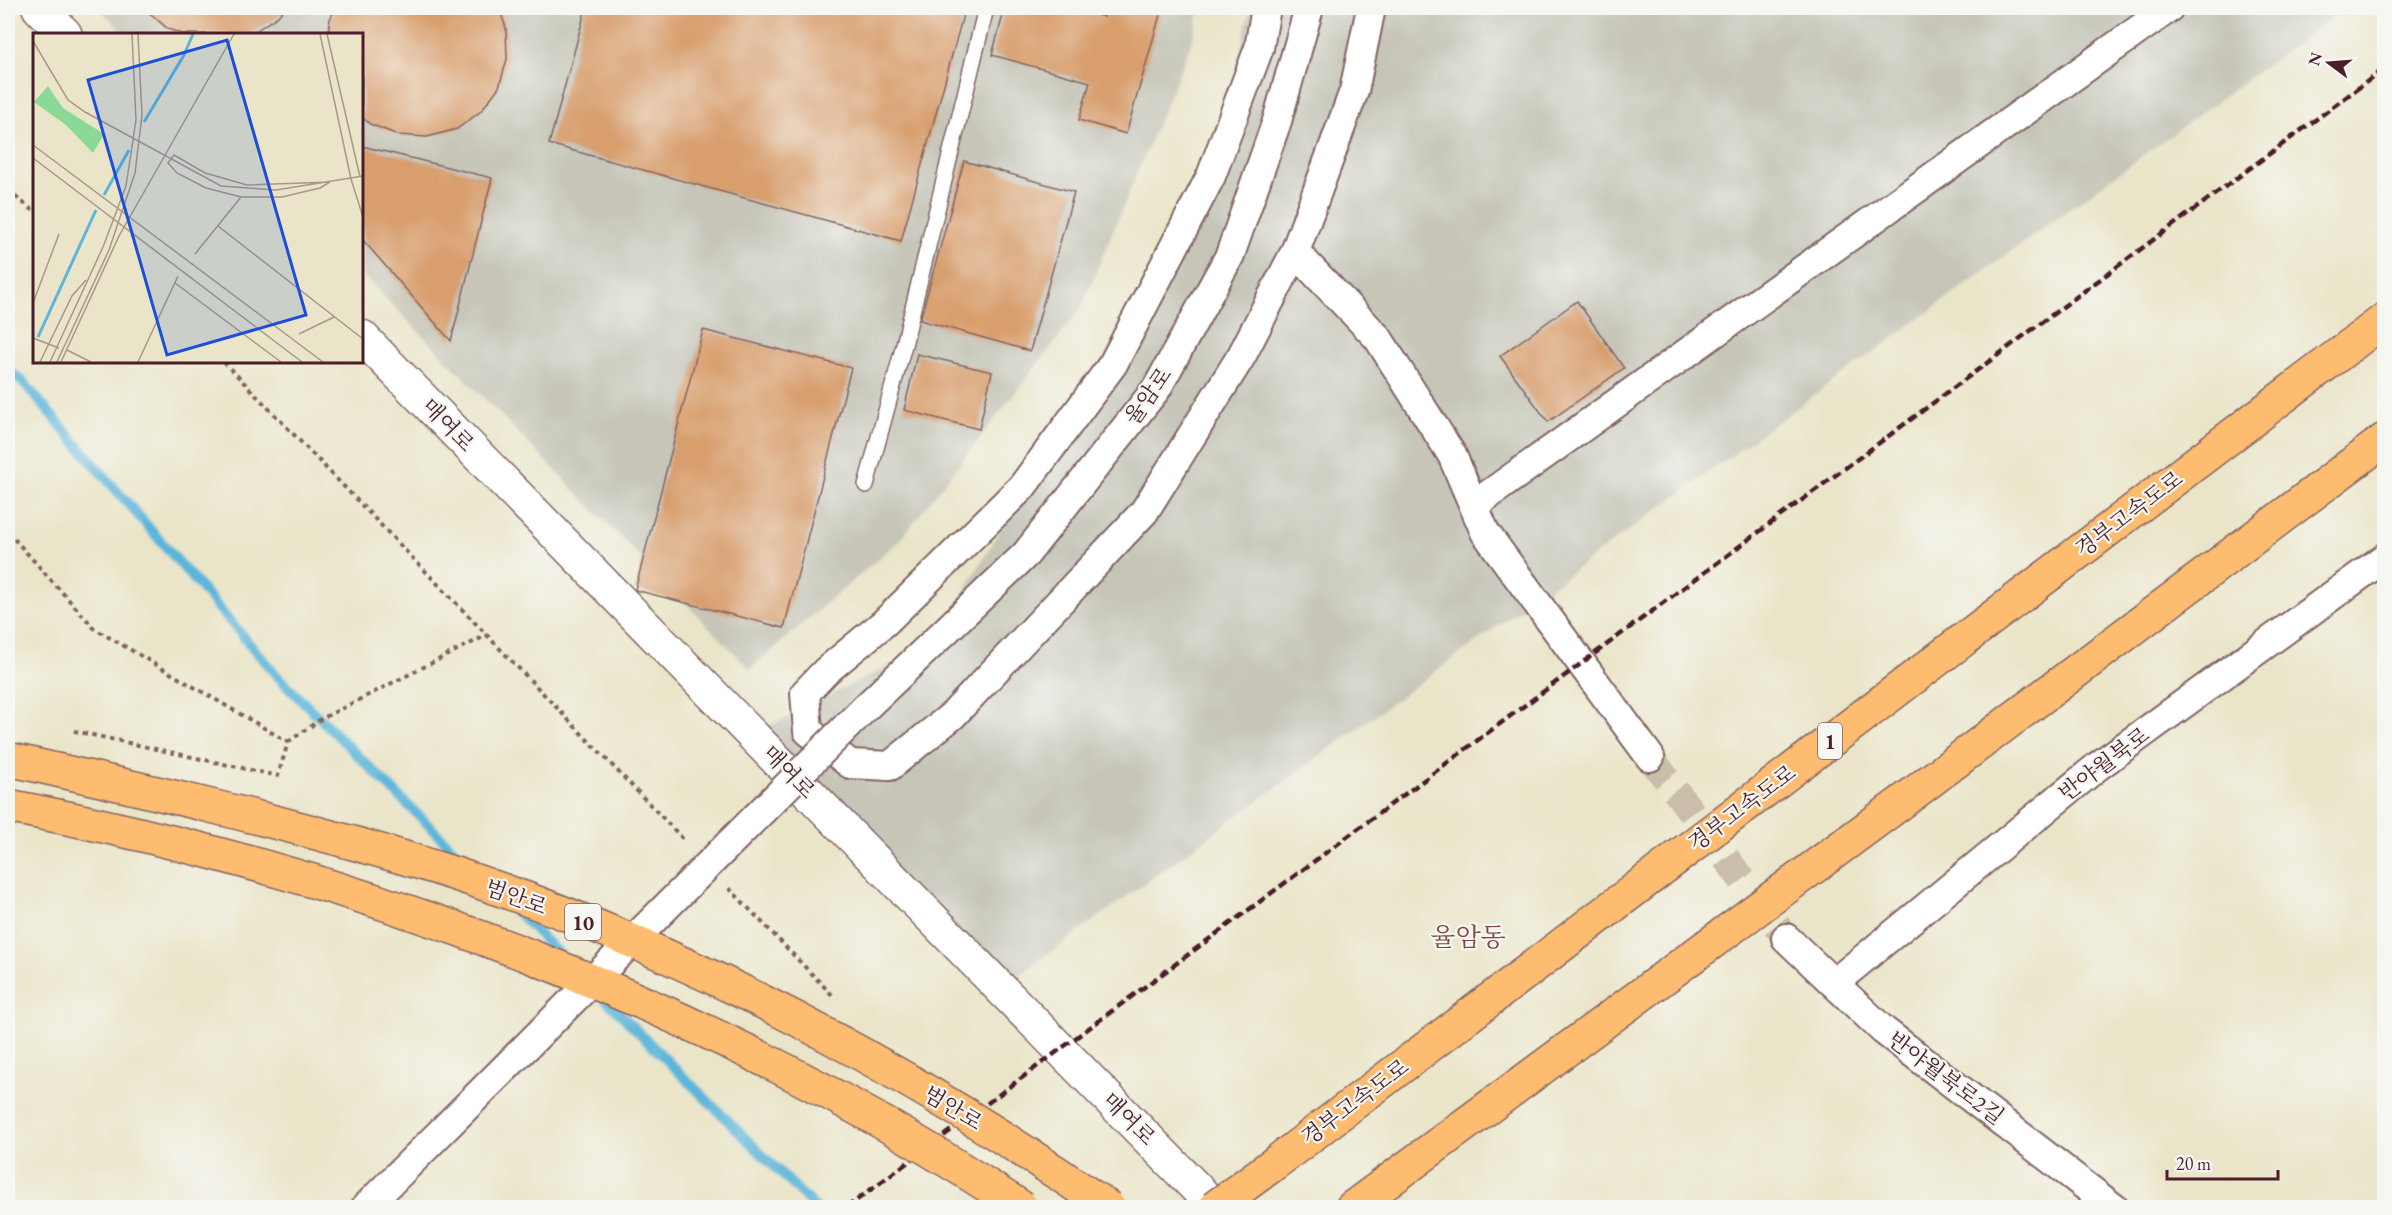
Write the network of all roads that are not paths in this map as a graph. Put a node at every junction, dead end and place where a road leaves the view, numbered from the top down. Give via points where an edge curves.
1 (986, 8) edge
2 (1266, 8) edge
3 (1309, 8) edge
4 (1371, 8) edge
5 (2169, 8) edge
6 (1296, 252) junction
7 (2385, 320) edge
8 (363, 338) edge
9 (2385, 440) edge
10 (866, 485) dead end
11 (1474, 505) junction
12 (2385, 558) edge
13 (1650, 757) tunnel mouth
14 (8, 759) edge
15 (8, 806) edge
16 (1786, 939) tunnel mouth
17 (1834, 983) junction
18 (374, 1199) edge
19 (1022, 1208) edge
20 (1109, 1208) edge
21 (1215, 1208) edge
22 (1352, 1208) edge
23 (2114, 1208) edge

1 - 10 lane
2 - 6 street via 1259,48 1211,177 1113,364 1022,487 884,623 805,693 808,731 850,764 890,766 953,715 1144,512 1242,355
3 - 18 street, 율암로, bridge via 1278,121 1230,255 1157,388 1026,554 865,708
4 - 6 street via 1354,91
5 - 11 street
6 - 11 street via 1378,339 1452,455
7 - 21 highway, 경부고속도로 / 1, bridge
8 - 21 street, 매여로
9 - 22 highway
11 - 13 street via 1485,532
12 - 17 street, 반야월북로 via 2098,766
14 - 20 highway, 범안로 / 10, bridge via 406,858 525,899 664,954 867,1057 1050,1167
15 - 19 highway, 10, bridge via 219,854 430,920 552,966 771,1064 938,1155
16 - 17 street, 반야월북로2길
17 - 23 street, 반야월북로2길 via 1883,1030

